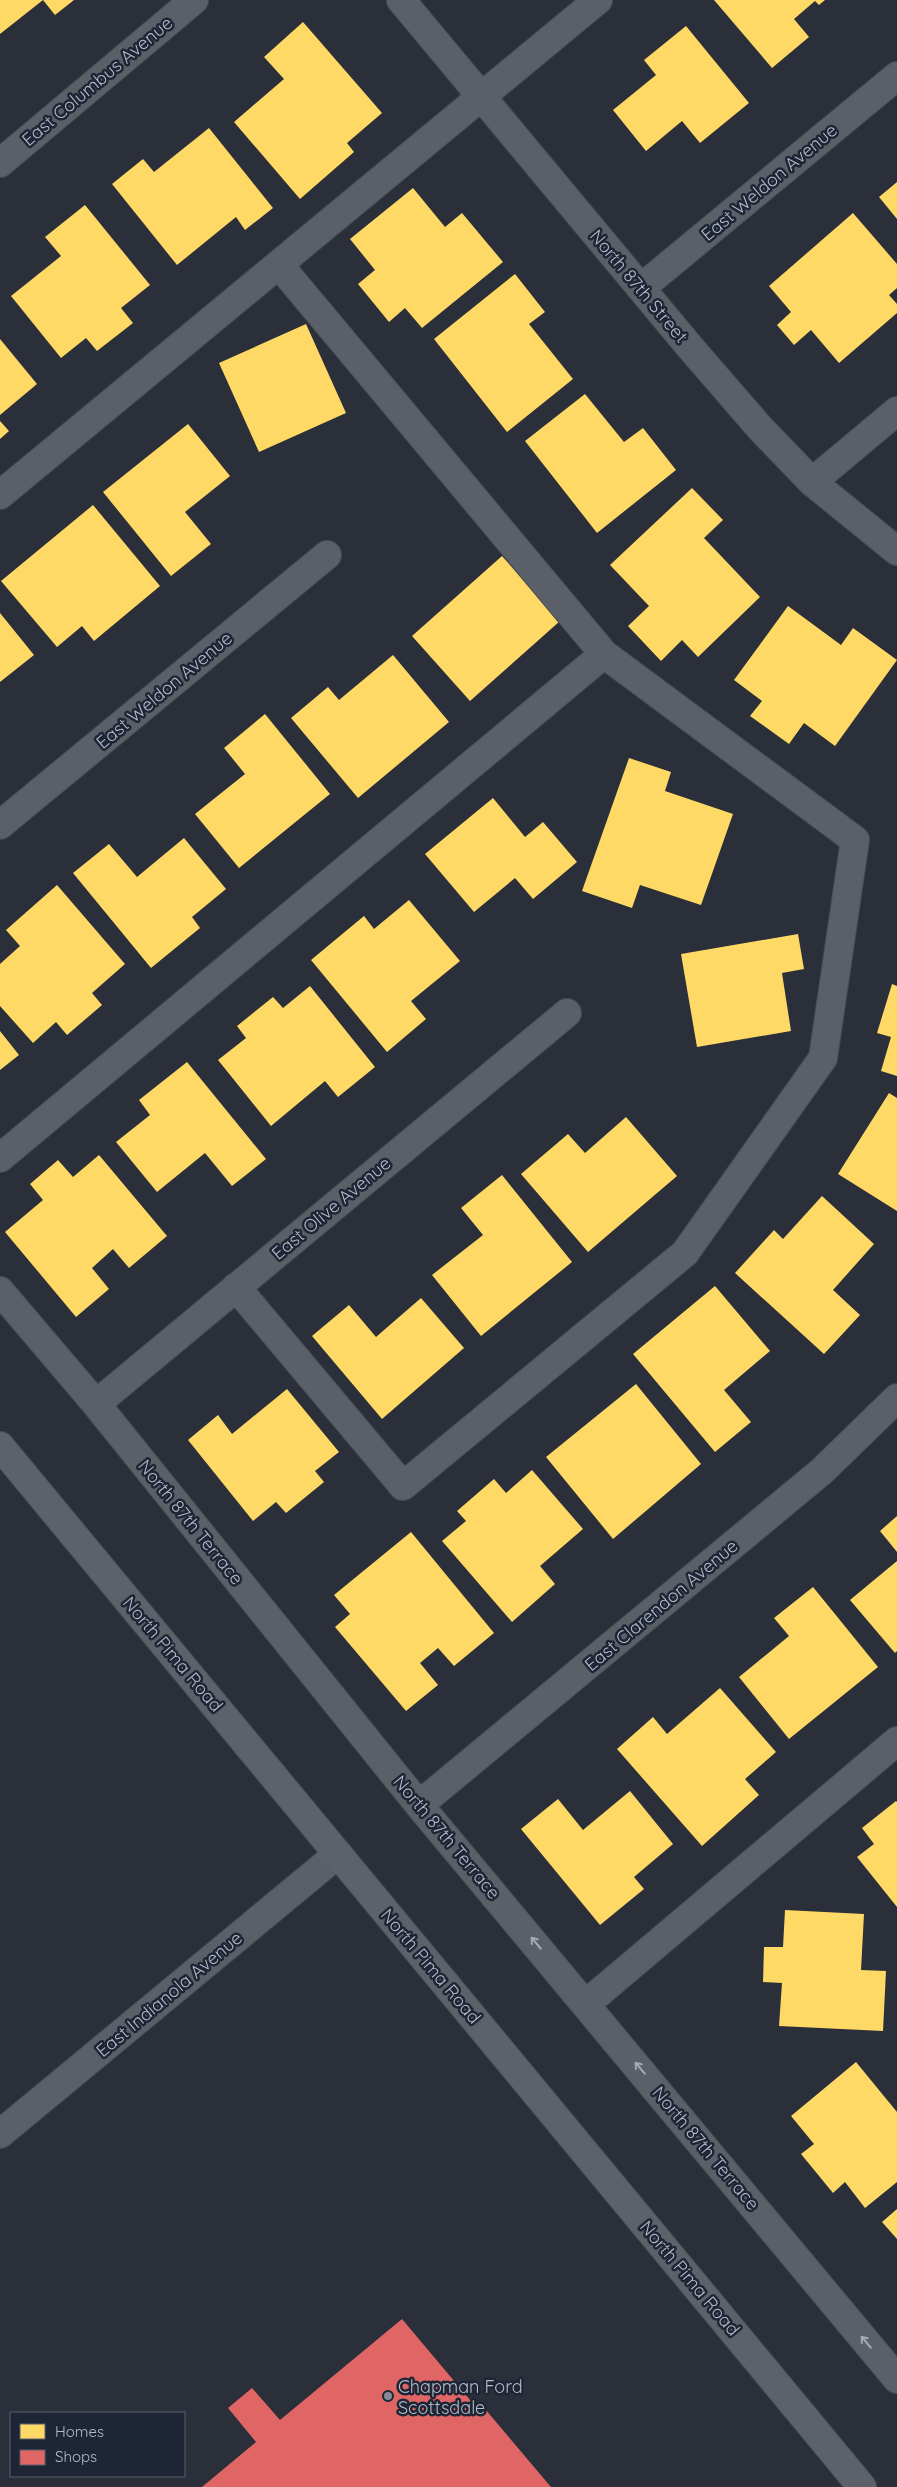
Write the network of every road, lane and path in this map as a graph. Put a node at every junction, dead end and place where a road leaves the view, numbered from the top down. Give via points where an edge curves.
1 (194, 0) edge
2 (402, 0) edge
3 (598, 0) edge
4 (897, 76) edge
5 (480, 96) junction
6 (0, 163) edge
7 (280, 266) junction
8 (641, 288) junction
9 (897, 410) edge
10 (812, 482) junction
11 (0, 495) edge
12 (897, 550) edge
13 (327, 554) dead end
14 (604, 654) junction
15 (0, 825) edge
16 (567, 1013) dead end
17 (0, 1158) edge
18 (236, 1287) junction
19 (0, 1291) edge
20 (897, 1398) edge
21 (96, 1404) junction
22 (0, 1446) edge
23 (897, 1741) edge
24 (420, 1805) junction
25 (338, 1854) junction
26 (587, 2003) junction
27 (0, 2134) edge
28 (897, 2379) edge
29 (862, 2487) edge

1 - 6 street, East Columbus Avenue
2 - 5 street, North 87th Street
3 - 5 street
4 - 8 street, East Weldon Avenue
5 - 7 street
5 - 8 street, North 87th Street
7 - 11 street
7 - 14 street
8 - 10 street, North 87th Street via 760,428
9 - 10 street
10 - 12 street, North 87th Street
13 - 15 street, East Weldon Avenue
14 - 17 street
14 - 18 street via 854,840 823,1058 685,1253 403,1486
16 - 18 street, East Olive Avenue
18 - 21 street, East Olive Avenue
19 - 21 street, North 87th Terrace
20 - 24 street, East Clarendon Avenue via 822,1471
21 - 24 street, North 87th Terrace
22 - 25 main road, North Pima Road
23 - 26 street
26 -> 24 street, North 87th Terrace
25 - 27 street, East Indianola Avenue
25 - 29 main road, North Pima Road
28 -> 26 street, North 87th Terrace

